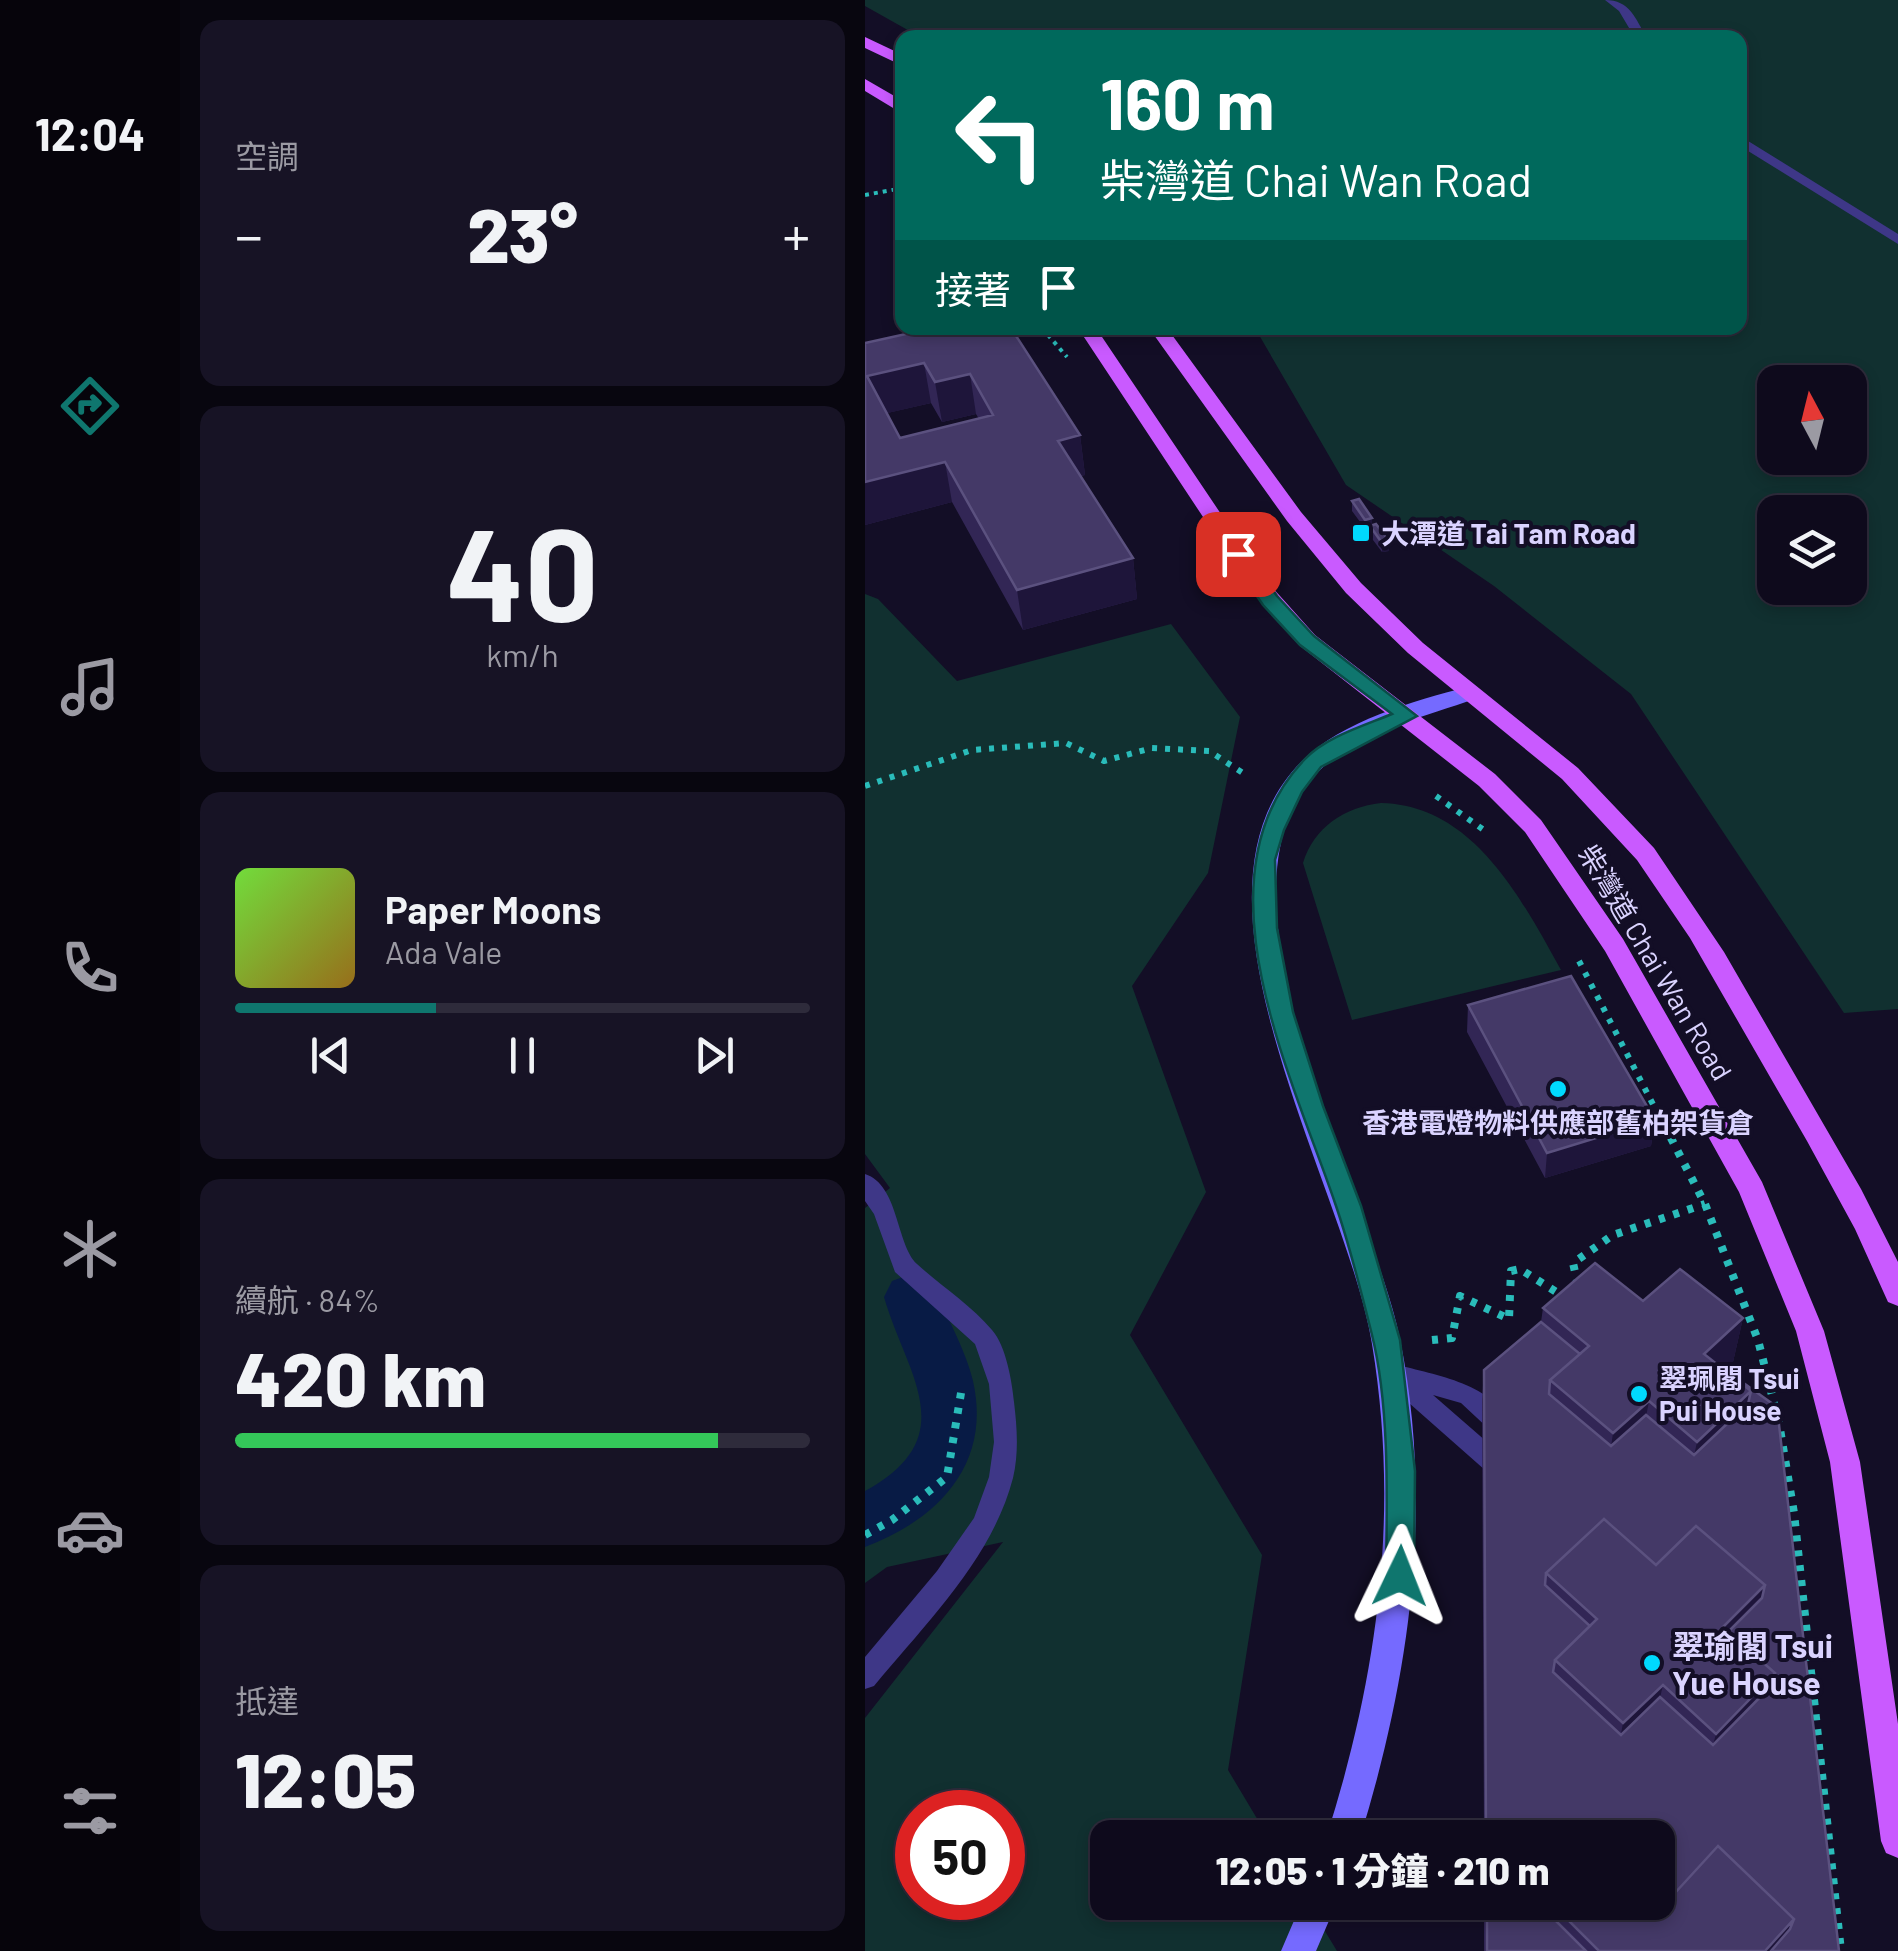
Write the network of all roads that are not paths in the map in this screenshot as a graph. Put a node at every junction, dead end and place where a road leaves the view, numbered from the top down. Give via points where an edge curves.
1 (1611, 0) edge
2 (1636, 30) edge
3 (865, 42) edge
4 (895, 57) edge
5 (865, 84) edge
6 (895, 104) edge
7 (1747, 144) edge
8 (1898, 240) edge
9 (1092, 335) edge
10 (1163, 335) edge
11 (1467, 694) junction
12 (1407, 716) junction
13 (865, 1183) edge
14 (1898, 1294) edge
15 (1391, 1373) junction
16 (1523, 1447) edge
17 (1515, 1482) edge
18 (865, 1676) edge
19 (1348, 1820) edge
20 (1898, 1841) edge
21 (1311, 1920) edge
22 (1298, 1951) edge

1 - 2 lane
3 - 4 main road
5 - 6 main road
7 - 8 lane
9 - 12 main road, 柴灣道 Chai Wan Road via 1270,600 1307,640
10 - 11 main road, 柴灣道 Chai Wan Road via 1338,569
11 - 12 main road
11 - 14 main road, 柴灣道 Chai Wan Road via 1592,793 1656,868 1836,1166
12 - 15 main road via 1313,762 1273,830 1264,860 1266,928 1281,1012 1369,1268
12 - 20 main road, 柴灣道 Chai Wan Road via 1487,780 1567,873 1752,1190 1789,1271 1845,1462
13 - 18 lane via 903,1264 985,1338 1001,1384 1005,1442 1001,1477 983,1524
15 - 16 lane via 1468,1394
15 - 17 lane
15 - 19 main road via 1403,1498 1400,1576 1377,1722
21 - 22 main road

